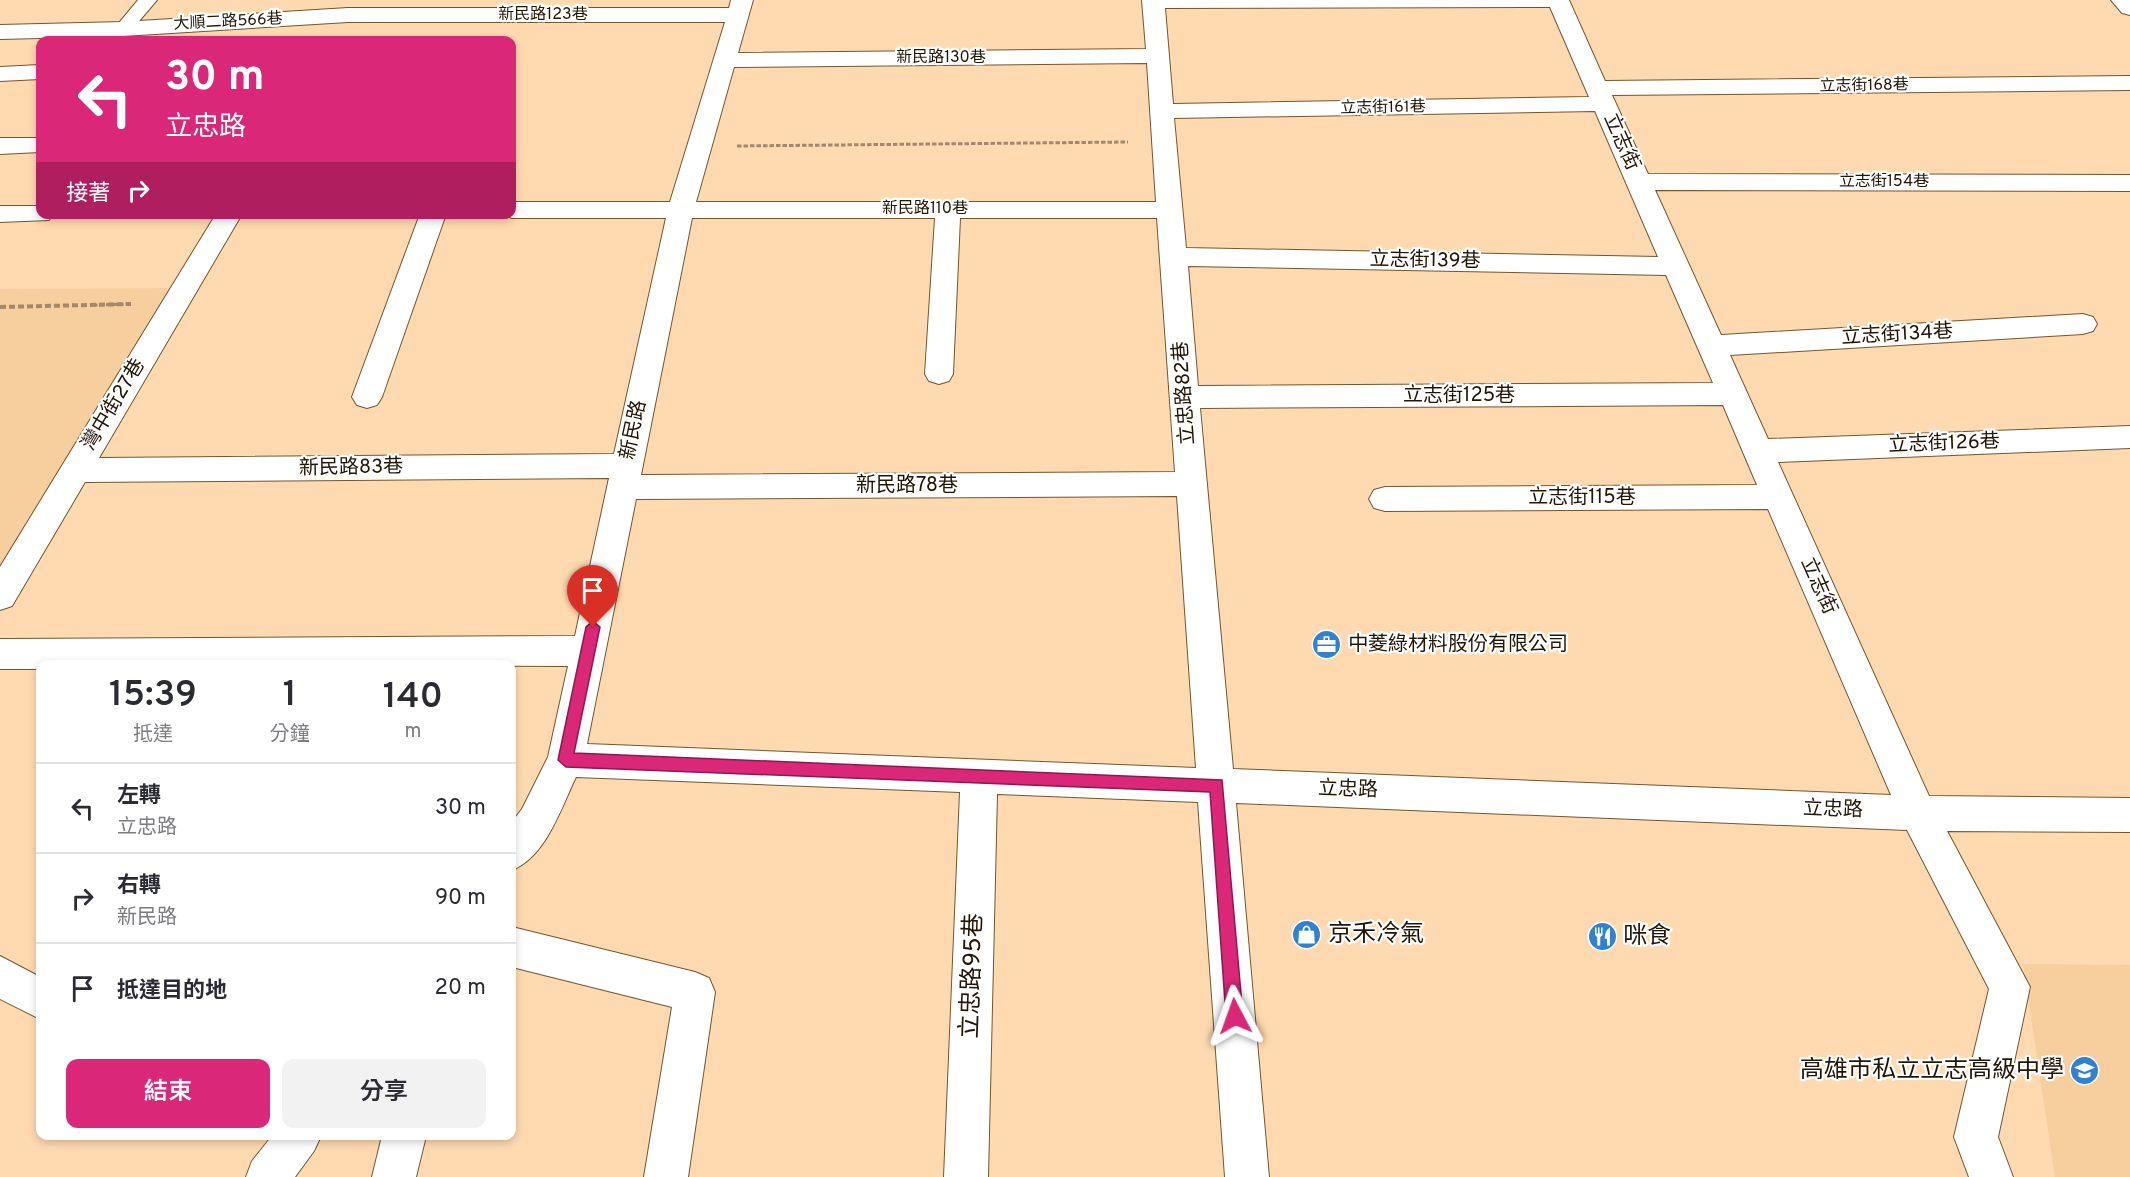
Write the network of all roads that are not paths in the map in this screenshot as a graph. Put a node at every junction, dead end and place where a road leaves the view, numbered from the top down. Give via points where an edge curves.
1 (148, 0) edge
2 (1558, 0) edge
3 (2122, 0) edge
4 (1153, 1) edge
5 (740, 7) edge
6 (352, 8) edge
7 (2130, 8) edge
8 (123, 29) junction
9 (0, 32) edge
10 (334, 36) edge
11 (1158, 56) junction
12 (724, 60) junction
13 (36, 72) edge
14 (0, 74) edge
15 (2130, 83) edge
16 (1601, 96) junction
17 (1162, 111) junction
18 (36, 145) edge
19 (0, 146) edge
20 (1639, 182) junction
21 (2130, 183) edge
22 (681, 208) junction
23 (948, 209) junction
24 (516, 210) edge
25 (1170, 210) junction
26 (0, 214) edge
27 (36, 214) edge
28 (227, 219) edge
29 (432, 219) edge
30 (1174, 257) junction
31 (1675, 266) junction
32 (2083, 324) dead end
33 (1711, 346) junction
34 (939, 374) dead end
35 (1732, 394) junction
36 (367, 397) dead end
37 (1185, 397) junction
38 (2130, 437) edge
39 (1758, 451) junction
40 (75, 470) junction
41 (625, 476) junction
42 (1192, 484) junction
43 (1778, 497) junction
44 (1385, 499) dead end
45 (0, 596) edge
46 (589, 651) junction
47 (0, 654) edge
48 (566, 760) junction
49 (979, 776) junction
50 (1217, 785) junction
51 (1918, 813) junction
52 (2130, 815) edge
53 (516, 847) edge
54 (516, 948) edge
55 (0, 976) edge
56 (36, 997) edge
57 (403, 1140) edge
58 (394, 1177) edge
59 (666, 1177) edge
60 (966, 1177) edge
61 (1247, 1177) edge
62 (1991, 1177) edge

1 - 8 lane
2 - 4 street
2 - 16 street, 立志街
3 - 7 street
4 - 11 street, 立忠路82巷
5 - 6 street, 新民路123巷
5 - 12 street, 新民路
6 - 8 street, 大順二路566巷
6 - 10 street
8 - 9 street, 大順二路566巷
11 - 12 street, 新民路130巷
11 - 17 street, 立忠路82巷
12 - 22 street, 新民路
13 - 14 street
15 - 16 street, 立志街168巷
16 - 17 street, 立志街161巷
16 - 20 street, 立志街
17 - 25 street, 立忠路82巷
18 - 19 street
20 - 21 street, 立志街154巷
20 - 31 street, 立志街
22 - 23 street, 新民路110巷
22 - 24 street, 新民路110巷
22 - 41 street, 新民路
23 - 25 street, 新民路110巷
23 - 34 street
25 - 30 street, 立忠路82巷
26 - 27 street
28 - 40 street, 灣中街27巷
29 - 36 street
30 - 31 street, 立志街139巷
30 - 37 street, 立忠路82巷
31 - 33 street, 立志街
32 - 33 street, 立志街134巷
33 - 35 street, 立志街
35 - 37 street, 立志街125巷
35 - 39 street, 立志街
37 - 42 street, 立忠路82巷
38 - 39 street, 立志街126巷
39 - 43 street, 立志街
40 - 41 street, 新民路83巷
40 - 45 street, 灣中街27巷
41 - 42 street, 新民路78巷
41 - 46 street, 新民路
42 - 50 street, 立忠路82巷
43 - 44 street, 立志街115巷
43 - 51 street, 立志街
46 - 47 street
46 - 48 street, 新民路
48 - 49 street, 立忠路
48 - 53 street, 新民路 via 535,821
49 - 50 street, 立忠路
49 - 60 street, 立忠路95巷
50 - 51 street, 立忠路
50 - 61 street, 立忠路82巷
51 - 52 street, 立忠路
51 - 62 street, 立志街 via 2010,987 1976,1137
54 - 59 street via 695,992
55 - 56 street
57 - 58 street

